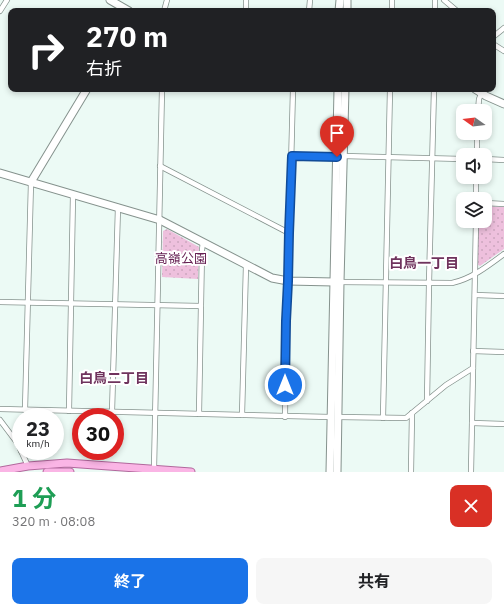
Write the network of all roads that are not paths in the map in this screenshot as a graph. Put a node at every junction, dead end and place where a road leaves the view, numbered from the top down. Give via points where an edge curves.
1 (7, 0) edge
2 (111, 0) edge
3 (444, 0) edge
4 (124, 8) edge
5 (453, 8) edge
6 (0, 11) edge
7 (504, 28) edge
8 (496, 35) edge
9 (85, 92) edge
10 (162, 92) edge
11 (293, 92) edge
12 (338, 92) edge
13 (345, 92) edge
14 (390, 92) edge
15 (434, 92) edge
16 (479, 92) edge
17 (481, 94) junction
18 (479, 104) edge
19 (504, 104) edge
20 (292, 156) junction
21 (340, 157) junction
22 (388, 157) junction
23 (432, 158) junction
24 (456, 159) edge
25 (492, 159) edge
26 (504, 160) edge
27 (160, 166) junction
28 (0, 173) edge
29 (31, 182) junction
30 (73, 195) junction
31 (492, 203) edge
32 (504, 204) edge
33 (118, 207) junction
34 (160, 220) junction
35 (476, 228) edge
36 (289, 233) junction
37 (203, 242) junction
38 (504, 254) edge
39 (246, 265) junction
40 (475, 274) junction
41 (288, 281) junction
42 (337, 282) junction
43 (385, 283) junction
44 (429, 284) junction
45 (475, 295) junction
46 (504, 296) edge
47 (0, 302) edge
48 (28, 303) junction
49 (71, 304) junction
50 (115, 305) junction
51 (158, 306) junction
52 (201, 306) junction
53 (473, 351) junction
54 (504, 352) edge
55 (473, 368) junction
56 (427, 400) junction
57 (25, 408) edge
58 (112, 408) edge
59 (0, 409) edge
60 (12, 409) edge
61 (64, 411) edge
62 (69, 411) junction
63 (72, 411) edge
64 (124, 412) edge
65 (412, 412) junction
66 (156, 413) junction
67 (199, 414) junction
68 (242, 415) junction
69 (285, 416) junction
70 (334, 417) junction
71 (383, 418) junction
72 (0, 420) edge
73 (472, 423) junction
74 (504, 424) edge
75 (12, 436) edge
76 (25, 460) edge
77 (28, 466) junction
78 (154, 469) junction
79 (0, 471) edge
80 (47, 472) edge
81 (70, 472) edge
82 (191, 472) edge
83 (330, 472) edge
84 (337, 472) edge
85 (411, 472) edge
86 (471, 472) edge

1 - 6 street
2 - 4 street
3 - 5 street
7 - 8 street
9 - 29 street
10 - 27 street
11 - 20 street
12 - 21 street
13 - 21 street
14 - 22 street
15 - 23 street
16 - 17 street
17 - 18 street
17 - 19 street
20 - 21 street
20 - 36 street
21 - 22 street
21 - 42 street
22 - 23 street
22 - 43 street
23 - 24 street
23 - 44 street
25 - 26 street
27 - 34 street
27 - 36 street
28 - 29 street
29 - 30 street
29 - 48 street
30 - 33 street
30 - 49 street
31 - 32 street
33 - 34 street
33 - 50 street
34 - 37 street
34 - 51 street
35 - 40 street
36 - 41 street
37 - 39 street
37 - 52 street
38 - 40 street
39 - 41 street via 272,278
39 - 68 street
40 - 44 street via 459,282
40 - 45 street
41 - 42 street
41 - 69 street
42 - 43 street
42 - 70 street
43 - 44 street
43 - 71 street
44 - 56 street
45 - 46 street
45 - 53 street
47 - 48 street
48 - 49 street
48 - 57 street
49 - 50 street
49 - 62 street
50 - 51 street
50 - 58 street
51 - 52 street
51 - 66 street
52 - 67 street
53 - 54 street
53 - 55 street
55 - 56 street
55 - 73 street
56 - 65 street
59 - 60 street
61 - 62 street
62 - 63 street
64 - 66 street
65 - 71 street via 406,418
65 - 85 street
66 - 67 street
66 - 78 street
67 - 68 street
68 - 69 street
69 - 70 street
70 - 71 street
70 - 83 street
70 - 84 street
72 - 75 street
73 - 74 street
73 - 86 street
76 - 77 street
77 - 78 main road via 57,463
77 - 79 main road
78 - 82 main road
80 - 81 main road

